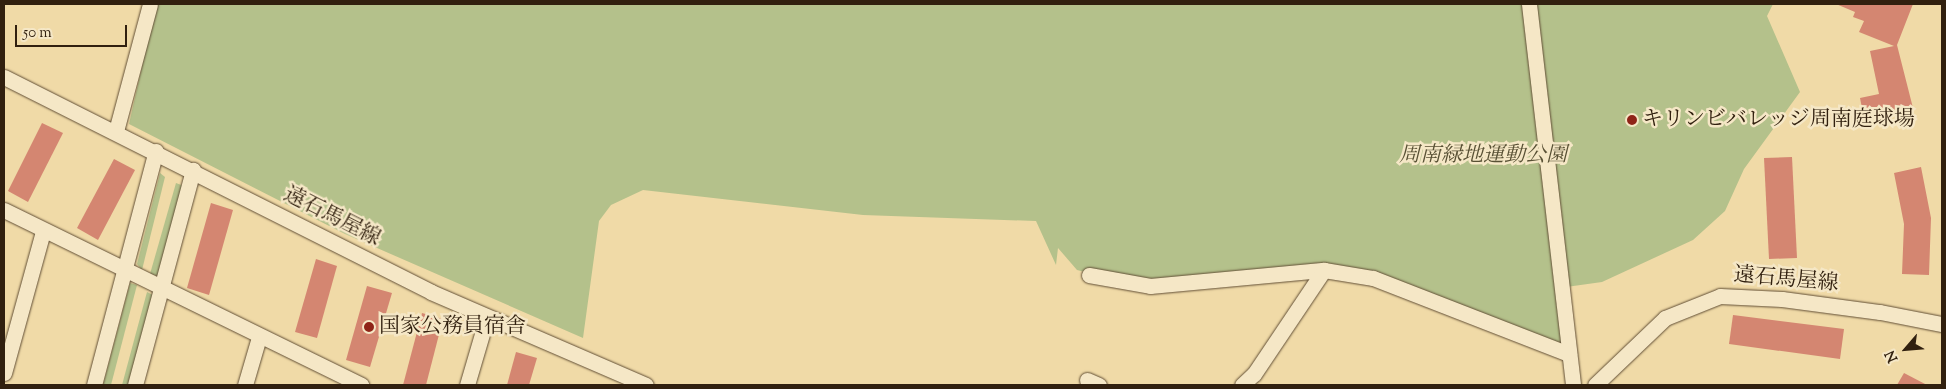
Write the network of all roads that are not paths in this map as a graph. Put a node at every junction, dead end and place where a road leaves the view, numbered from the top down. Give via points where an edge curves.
1 (150, 4) edge
2 (1529, 4) edge
3 (4, 77) edge
4 (116, 131) junction
5 (156, 151) junction
6 (193, 170) junction
7 (4, 210) edge
8 (43, 231) junction
9 (126, 270) junction
10 (1324, 270) junction
11 (1088, 275) dead end
12 (163, 288) junction
13 (487, 316) junction
14 (1942, 324) edge
15 (259, 337) junction
16 (1568, 354) junction
17 (4, 373) edge
18 (355, 384) edge
19 (94, 385) edge
20 (135, 385) edge
21 (245, 385) edge
22 (467, 385) edge
23 (646, 385) edge
24 (1242, 385) edge
25 (1573, 385) edge
26 (1595, 385) edge

1 - 4 street
2 - 16 street
3 - 4 street, 遠石馬屋線
4 - 5 street, 遠石馬屋線
5 - 6 street, 遠石馬屋線
5 - 9 street
6 - 12 street
6 - 13 street, 遠石馬屋線
7 - 8 street
8 - 9 street
8 - 17 street
9 - 12 street
9 - 19 street
10 - 11 street via 1150,286
10 - 16 street via 1372,278
10 - 24 street via 1254,374
12 - 15 street
12 - 20 street
13 - 22 street
13 - 23 street, 遠石馬屋線
14 - 26 street, 遠石馬屋線 via 1782,299 1720,296 1665,318
15 - 18 street
15 - 21 street
16 - 25 street

